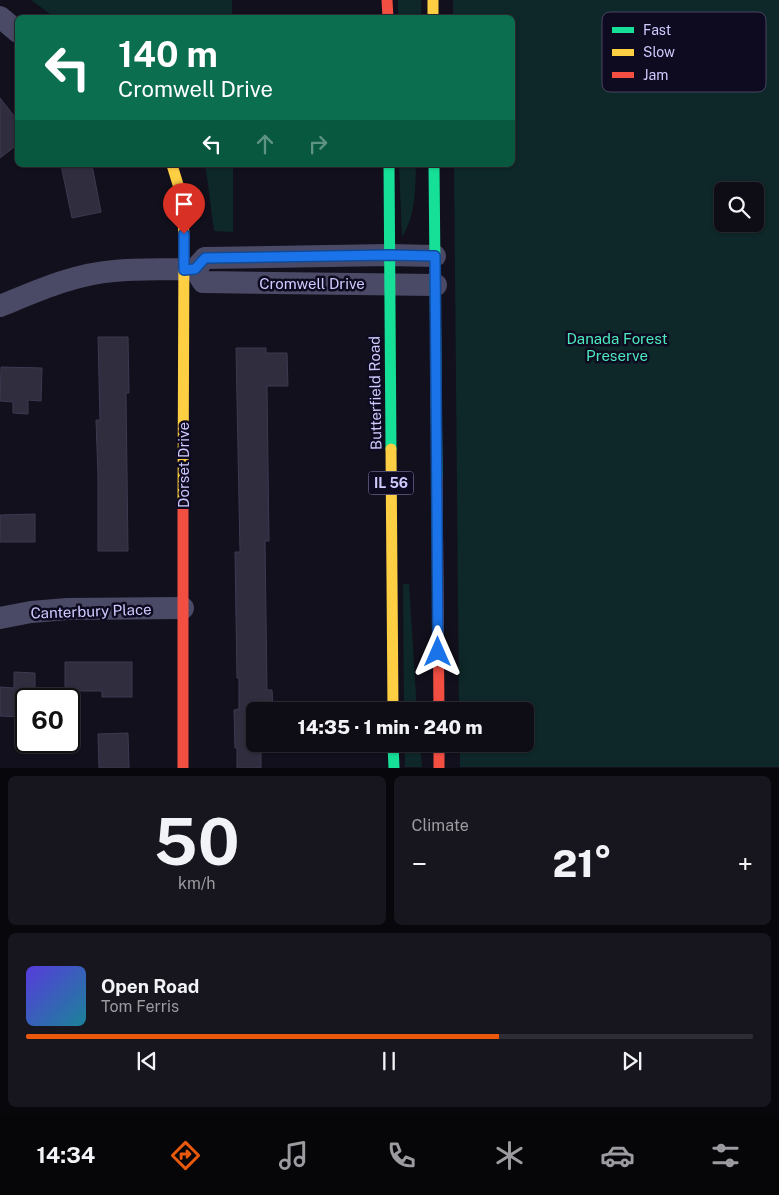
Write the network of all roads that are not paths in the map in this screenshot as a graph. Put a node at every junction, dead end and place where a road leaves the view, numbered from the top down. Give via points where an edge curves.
1 (387, 0) edge
2 (433, 0) edge
3 (388, 15) edge
4 (433, 15) edge
5 (0, 16) edge
6 (15, 29) edge
7 (173, 167) edge
8 (389, 167) edge
9 (434, 167) edge
10 (389, 255) junction
11 (435, 256) junction
12 (190, 269) junction
13 (390, 284) junction
14 (436, 284) junction
15 (0, 306) edge
16 (183, 608) junction
17 (0, 618) edge
18 (393, 702) edge
19 (439, 702) edge
20 (394, 752) edge
21 (439, 752) edge
22 (183, 768) edge
23 (394, 768) edge
24 (439, 768) edge

1 - 3 main road
2 - 4 main road
5 - 6 street
7 - 12 main road, Dorset Drive via 178,179
8 - 10 main road, Butterfield Road / IL 56
9 - 11 main road
10 - 11 street, Cromwell Drive
10 - 12 street, Cromwell Drive via 205,258
10 - 13 main road, Butterfield Road / IL 56
11 - 14 main road
12 - 13 street, Cromwell Drive via 203,282
12 - 15 street, Cromwell Drive via 89,274
12 - 16 main road, Dorset Drive
13 - 14 street, Cromwell Drive
13 - 18 main road, Butterfield Road / IL 56
14 - 19 main road
16 - 17 street, Canterbury Place via 68,609
16 - 22 main road, Dorset Drive
20 - 23 main road
21 - 24 main road

